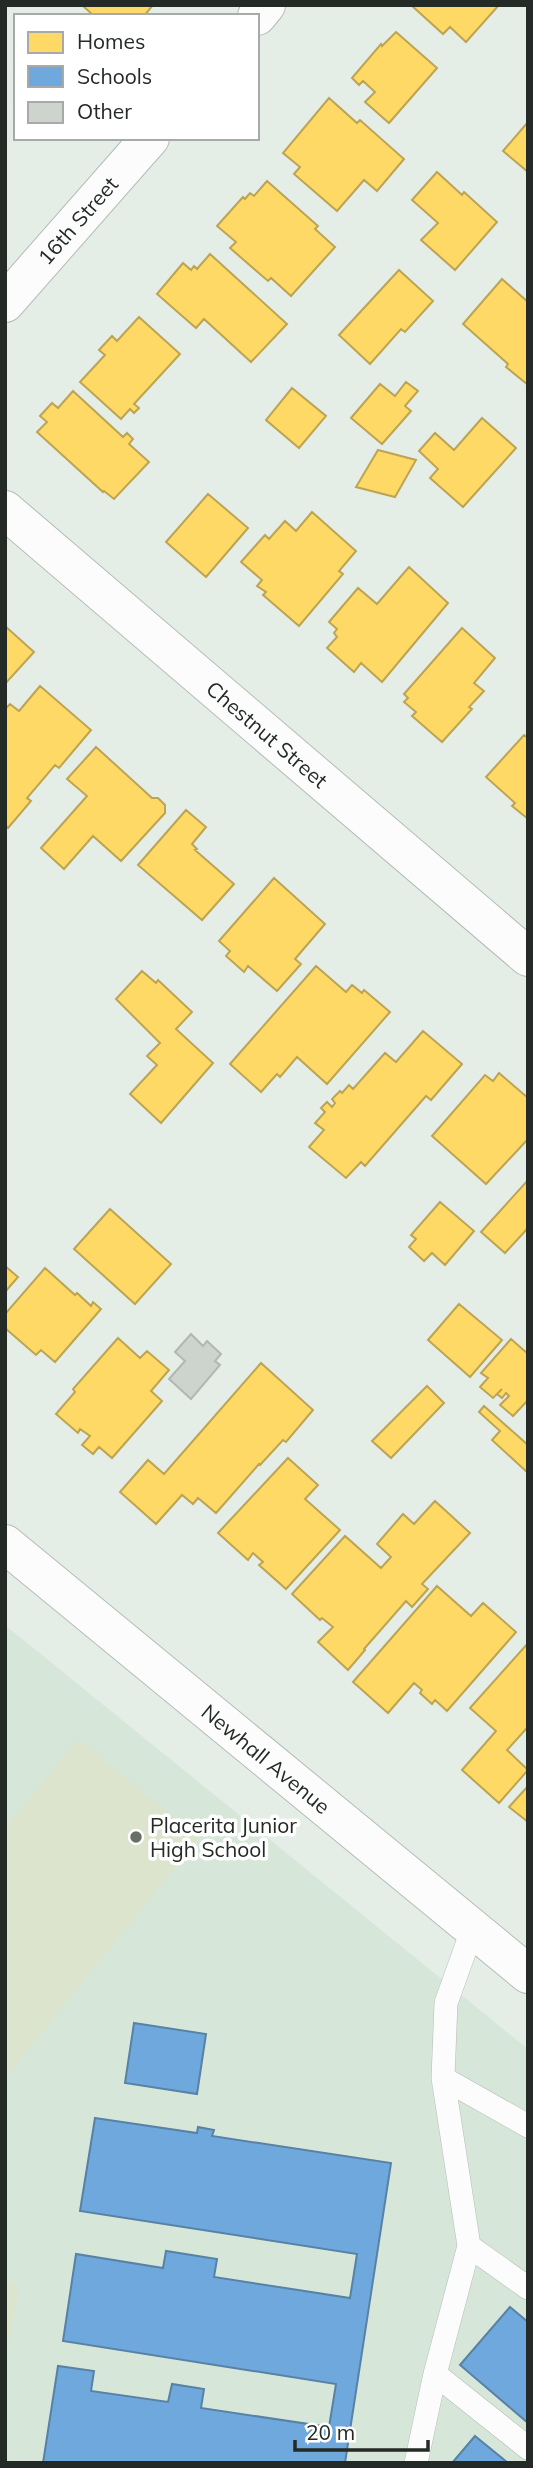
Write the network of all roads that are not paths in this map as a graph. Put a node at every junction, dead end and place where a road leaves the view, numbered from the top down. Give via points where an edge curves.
1 (148, 140) edge
2 (5, 303) edge
3 (5, 510) edge
4 (528, 957) edge
5 (5, 1544) edge
6 (473, 1928) junction
7 (528, 1974) edge
8 (443, 2078) junction
9 (528, 2126) edge
10 (469, 2246) junction
11 (528, 2288) edge
12 (435, 2374) junction
13 (528, 2448) edge
14 (416, 2463) edge

1 - 2 street, 16th Street
3 - 4 street, Chestnut Street
5 - 6 street, Newhall Avenue
6 - 7 street, Newhall Avenue
6 - 8 lane via 446,2003
8 - 9 lane
8 - 10 lane
10 - 11 lane
10 - 12 lane
12 - 13 lane
12 - 14 lane

